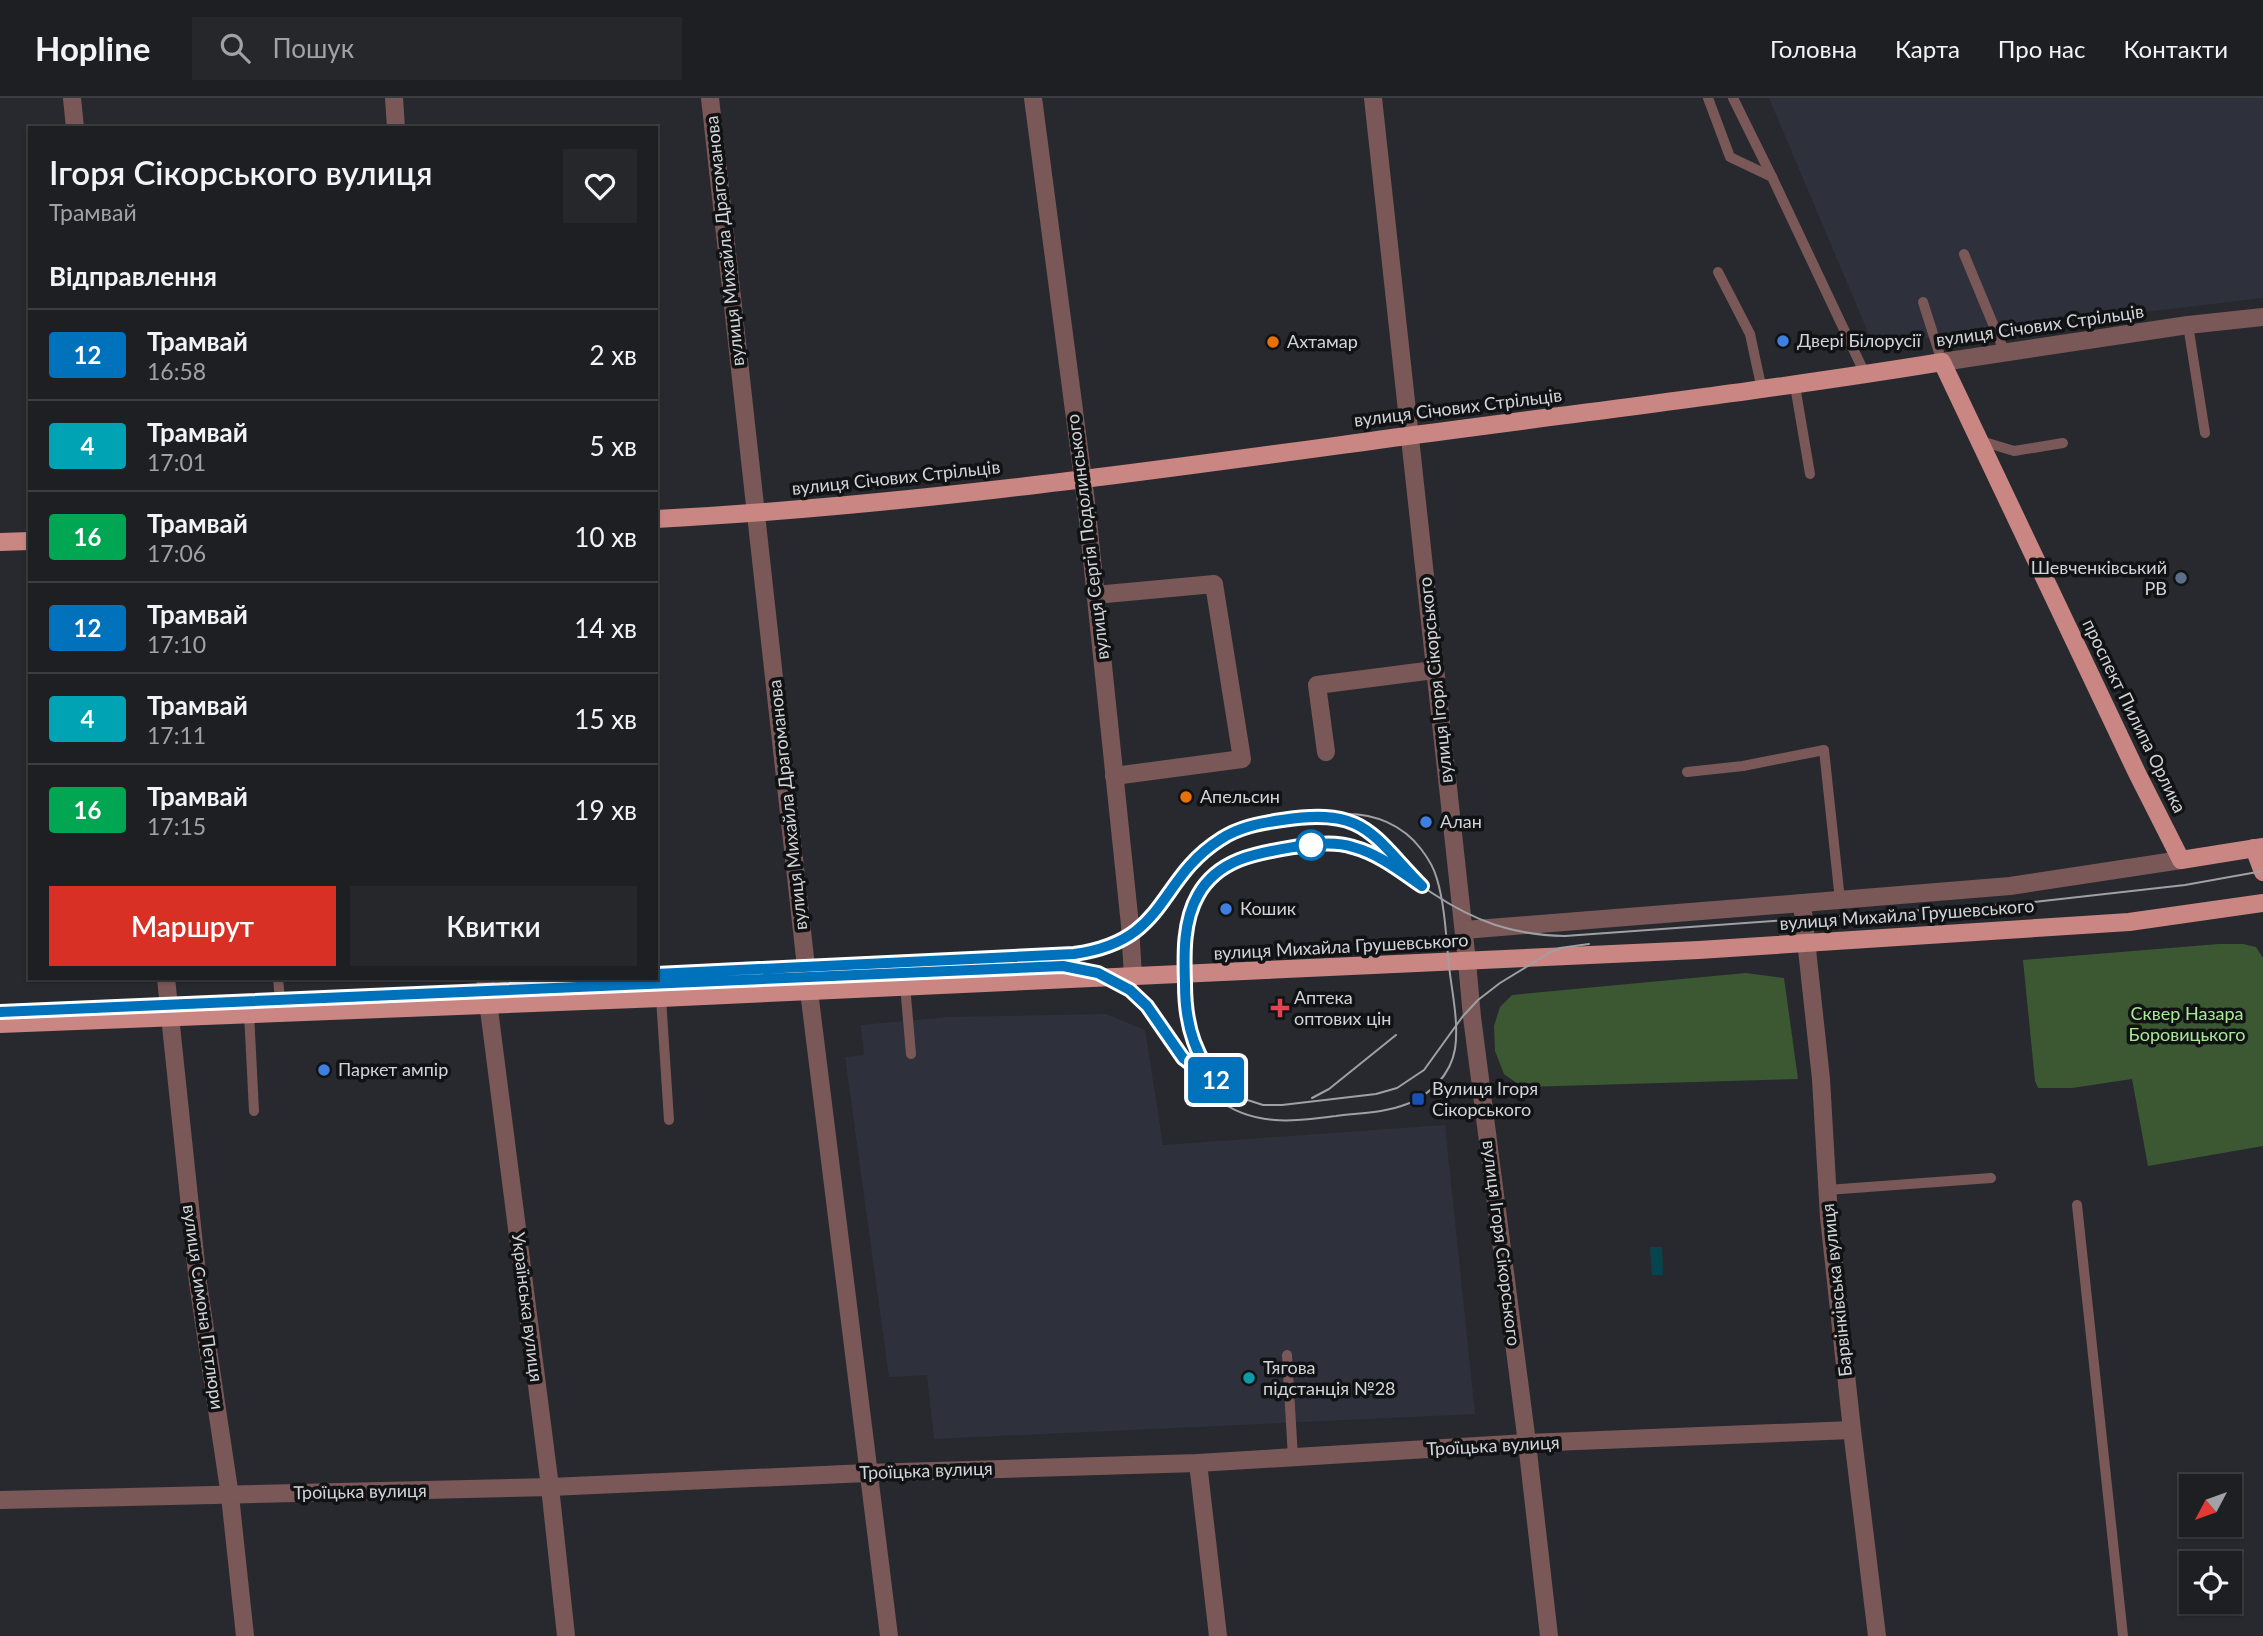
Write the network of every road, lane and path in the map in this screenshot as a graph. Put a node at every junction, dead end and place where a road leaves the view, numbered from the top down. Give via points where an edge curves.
1 (72, 98) edge
2 (394, 98) edge
3 (710, 98) edge
4 (1033, 98) edge
5 (1373, 98) edge
6 (1708, 98) edge
7 (1733, 98) edge
8 (75, 126) edge
9 (396, 126) edge
10 (1772, 177) junction
11 (1964, 254) dead end
12 (1718, 272) dead end
13 (1923, 302) dead end
14 (2263, 317) edge
15 (2188, 325) junction
16 (2005, 353) junction
17 (1942, 362) junction
18 (1865, 374) junction
19 (1795, 386) junction
20 (1762, 390) junction
21 (2205, 433) dead end
22 (1410, 436) junction
23 (1981, 441) junction
24 (2063, 443) dead end
25 (1810, 474) dead end
26 (1082, 480) junction
27 (755, 513) junction
28 (658, 519) edge
29 (28, 541) edge
30 (0, 542) edge
31 (1096, 595) junction
32 (1434, 670) junction
33 (1326, 752) dead end
34 (1686, 772) dead end
35 (1114, 776) junction
36 (2259, 848) edge
37 (2181, 860) junction
38 (2263, 872) edge
39 (1840, 900) junction
40 (1802, 903) junction
41 (2263, 904) edge
42 (1464, 930) junction
43 (1805, 943) junction
44 (1467, 962) junction
45 (1133, 977) junction
46 (166, 980) edge
47 (278, 980) edge
48 (485, 980) edge
49 (905, 985) junction
50 (809, 989) junction
51 (661, 998) junction
52 (489, 1004) junction
53 (281, 1012) junction
54 (249, 1013) junction
55 (169, 1016) junction
56 (0, 1024) edge
57 (911, 1054) dead end
58 (254, 1111) dead end
59 (669, 1119) dead end
60 (1991, 1178) dead end
61 (1827, 1190) junction
62 (2077, 1205) dead end
63 (1287, 1355) dead end
64 (1852, 1430) junction
65 (1527, 1443) junction
66 (1293, 1458) junction
67 (1198, 1463) junction
68 (867, 1473) junction
69 (550, 1487) junction
70 (230, 1496) junction
71 (0, 1500) edge
72 (245, 1636) edge
73 (566, 1636) edge
74 (889, 1636) edge
75 (1218, 1636) edge
76 (1549, 1636) edge
77 (1877, 1636) edge
78 (2123, 1636) edge

1 - 8 street
2 - 9 street
3 - 27 street, вулиця Михайла Драгоманова
4 - 26 street, вулиця Сергія Подолинського
5 - 22 street, вулиця Ігоря Сікорського
6 - 10 lane via 1730,158
7 - 10 lane
10 - 18 lane
11 - 16 lane
12 - 20 lane via 1750,334
13 - 17 lane
14 - 15 street, вулиця Січових Стрільців
15 - 16 street, вулиця Січових Стрільців
15 - 21 lane
16 - 17 street, вулиця Січових Стрільців
17 - 18 main road, вулиця Січових Стрільців
17 - 23 main road, проспект Пилипа Орлика
18 - 19 main road, вулиця Січових Стрільців
19 - 20 main road, вулиця Січових Стрільців
19 - 25 lane
20 - 22 main road, вулиця Січових Стрільців
22 - 26 main road, вулиця Січових Стрільців
22 - 32 street, вулиця Ігоря Сікорського
23 - 24 lane via 2014,451
23 - 37 main road, проспект Пилипа Орлика
26 - 27 main road, вулиця Січових Стрільців
26 - 31 street, вулиця Сергія Подолинського
27 - 28 main road, вулиця Січових Стрільців
27 - 50 street, вулиця Михайла Драгоманова
29 - 30 main road
31 - 35 street, вулиця Сергія Подолинського
31 - 35 street via 1214,584 1242,759
32 - 33 street via 1317,685
32 - 42 street, вулиця Ігоря Сікорського
34 - 39 lane via 1824,750
35 - 45 street, вулиця Сергія Подолинського
36 - 37 main road
36 - 38 main road
37 - 39 street, вулиця Михайла Грушевського via 2010,886
39 - 40 street, вулиця Михайла Грушевського
40 - 42 street, вулиця Михайла Грушевського
40 - 43 street, Барвінківська вулиця
41 - 43 main road, вулиця Михайла Грушевського via 2129,922
42 - 44 street, вулиця Ігоря Сікорського
43 - 44 main road, вулиця Михайла Грушевського
43 - 61 street, Барвінківська вулиця via 1821,1079
44 - 45 main road, вулиця Михайла Грушевського
44 - 65 street, вулиця Ігоря Сікорського
45 - 49 main road, вулиця Михайла Грушевського
46 - 55 street, вулиця Симона Петлюри
47 - 53 lane
48 - 52 street, Українська вулиця
49 - 50 main road, вулиця Михайла Грушевського
49 - 57 lane
50 - 51 main road, вулиця Михайла Грушевського
50 - 68 street, вулиця Михайла Драгоманова
51 - 52 main road, вулиця Михайла Грушевського
51 - 59 lane
52 - 53 main road, вулиця Михайла Грушевського
52 - 69 street, Українська вулиця
53 - 54 main road, вулиця Михайла Грушевського
54 - 55 main road, вулиця Михайла Грушевського
54 - 58 lane
55 - 56 main road, вулиця Михайла Грушевського
55 - 70 street, вулиця Симона Петлюри via 198,1283
60 - 61 lane
61 - 64 street, Барвінківська вулиця
62 - 78 lane
63 - 66 lane
64 - 65 street, Троїцька вулиця
64 - 77 street, Барвінківська вулиця
65 - 66 street, Троїцька вулиця
65 - 76 street, вулиця Ігоря Сікорського
66 - 67 street, Троїцька вулиця
67 - 68 street, Троїцька вулиця
67 - 75 street
68 - 69 street, Троїцька вулиця
68 - 74 street, вулиця Михайла Драгоманова
69 - 70 street, Троїцька вулиця
69 - 73 street, Українська вулиця
70 - 71 street, Троїцька вулиця
70 - 72 street, вулиця Симона Петлюри

